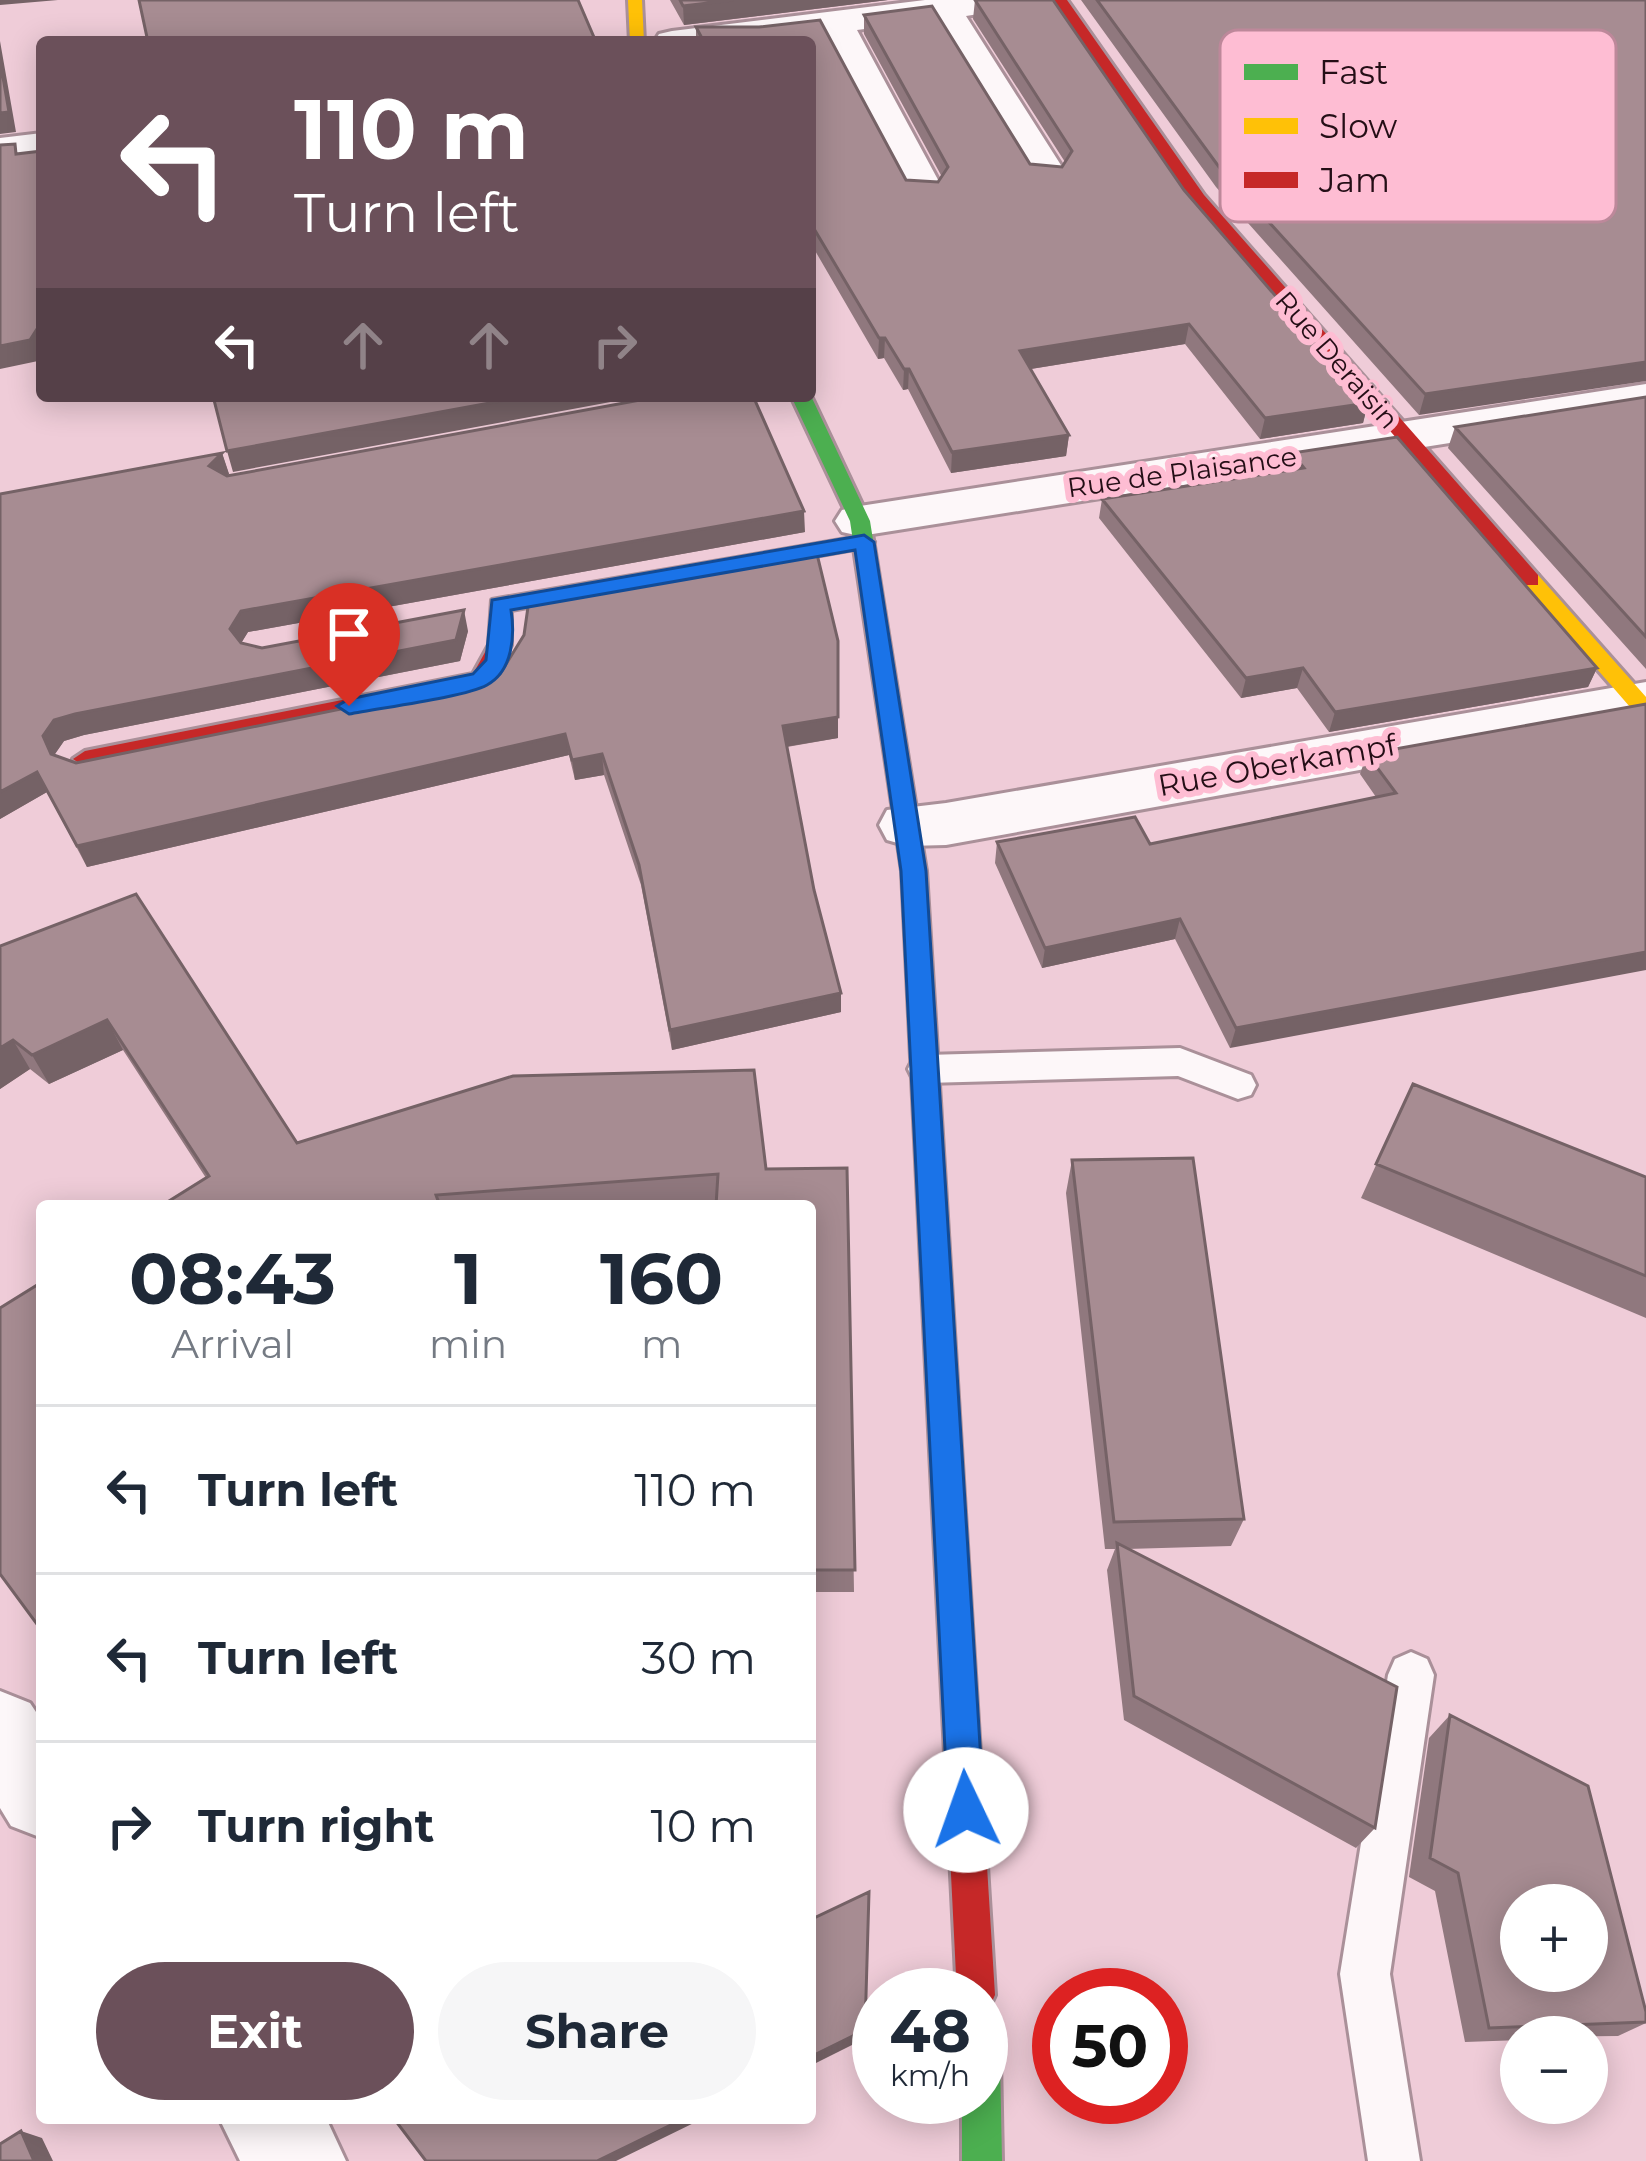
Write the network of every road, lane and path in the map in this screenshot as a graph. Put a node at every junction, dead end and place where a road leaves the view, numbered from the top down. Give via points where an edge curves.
1 (635, 0) edge
2 (1011, 0) edge
3 (1060, 0) edge
4 (943, 8) junction
5 (834, 21) junction
6 (637, 36) edge
7 (718, 36) edge
8 (36, 148) edge
9 (0, 150) edge
10 (1046, 173) edge
11 (923, 189) edge
12 (1646, 398) edge
13 (804, 402) edge
14 (1406, 439) junction
15 (862, 531) junction
16 (1642, 701) edge
17 (85, 759) edge
18 (908, 825) junction
19 (926, 1069) junction
20 (1238, 1085) dead end
21 (1412, 1675) dead end
22 (0, 1733) edge
23 (36, 1786) edge
24 (975, 1968) edge
25 (271, 2124) edge
26 (982, 2124) edge
27 (298, 2161) edge
28 (982, 2161) edge
29 (1394, 2161) edge

1 - 6 street
2 - 4 street
3 - 14 street, Rue Deraisin via 1198,199
4 - 5 street
4 - 10 street
5 - 7 street
5 - 11 street
8 - 9 street
12 - 14 street, Rue de Plaisance
13 - 15 street
14 - 15 street, Rue de Plaisance
14 - 16 street, Rue Deraisin
15 - 17 street via 476,609 503,627 497,662 481,680
15 - 18 street
16 - 18 street, Rue Oberkampf
18 - 19 street
19 - 20 lane via 1180,1062
19 - 24 street
21 - 29 lane via 1365,1974
22 - 23 street
25 - 27 street
26 - 28 street

